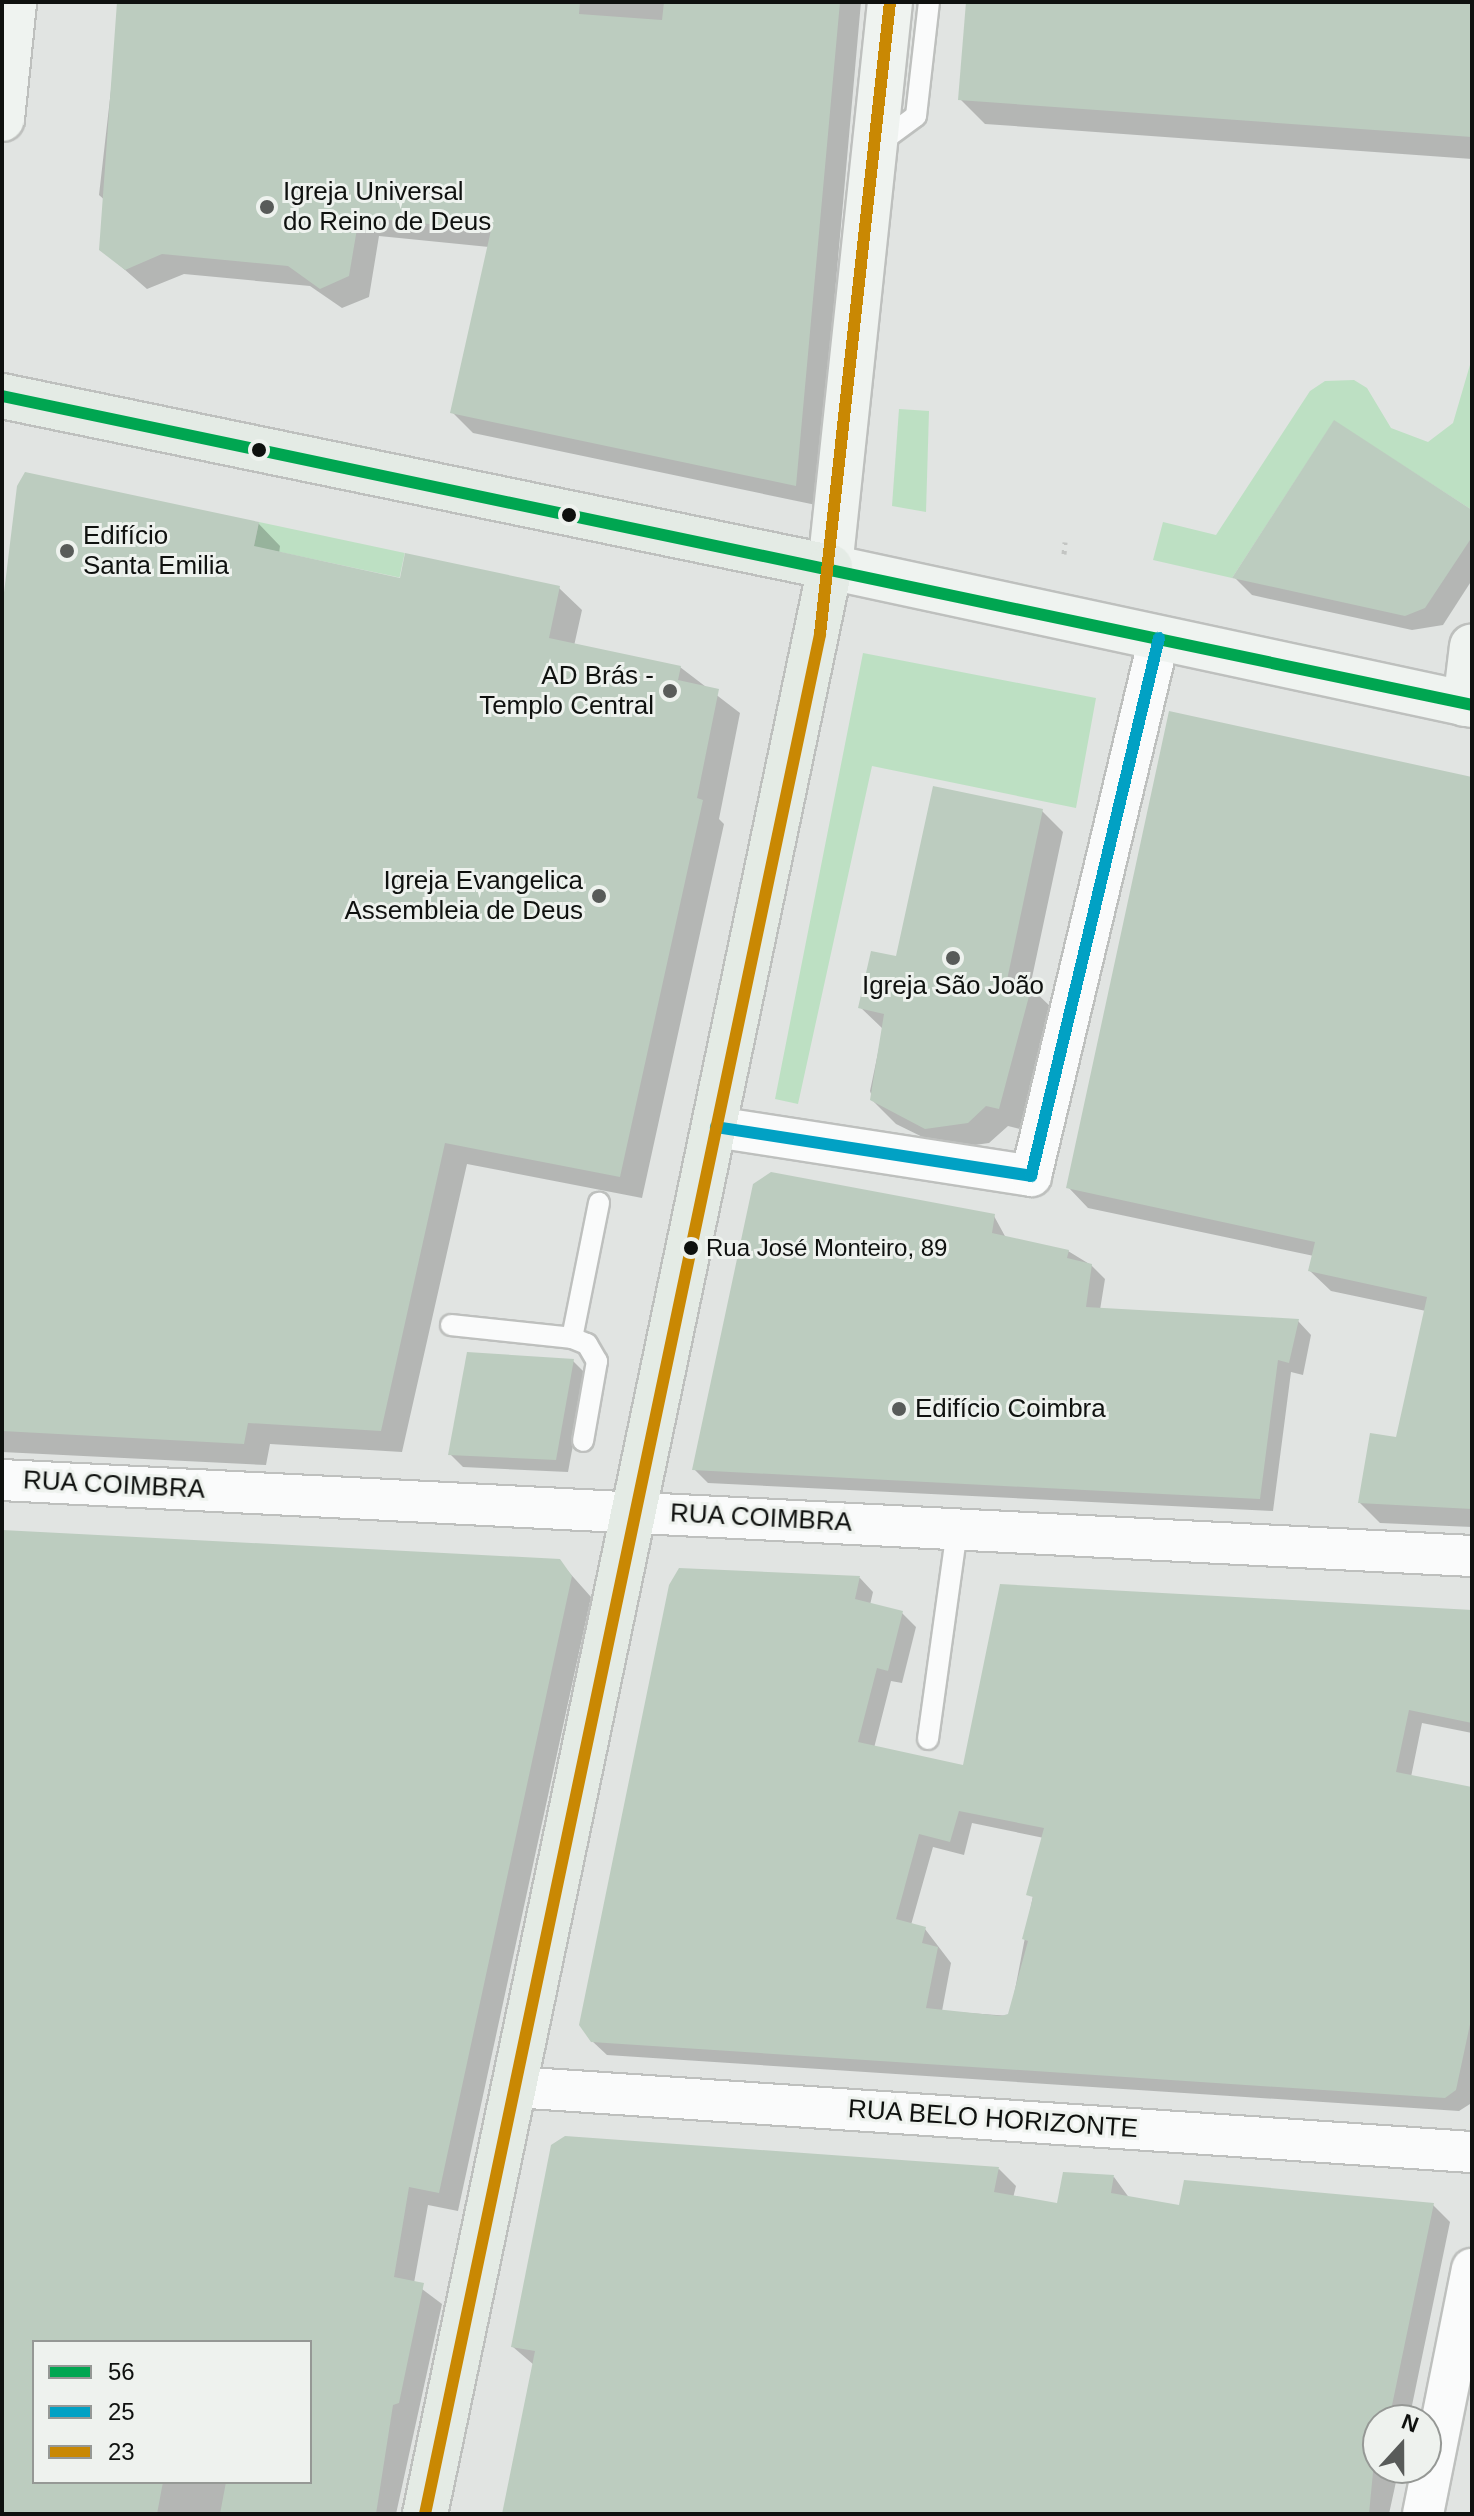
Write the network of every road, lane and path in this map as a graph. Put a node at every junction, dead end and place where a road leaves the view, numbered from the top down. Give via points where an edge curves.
1 (14, 2) edge
2 (890, 2) edge
3 (929, 2) edge
4 (2, 119) edge
5 (875, 146) junction
6 (2, 396) edge
7 (1065, 542) dead end
8 (1064, 554) dead end
9 (830, 567) junction
10 (1159, 638) junction
11 (1472, 646) edge
12 (1468, 705) edge
13 (716, 1127) junction
14 (599, 1203) dead end
15 (451, 1325) dead end
16 (572, 1338) junction
17 (583, 1441) dead end
18 (2, 1480) edge
19 (635, 1512) junction
20 (957, 1529) junction
21 (1472, 1556) edge
22 (928, 1739) dead end
23 (515, 2087) junction
24 (1472, 2152) edge
25 (1472, 2269) edge
26 (425, 2514) edge
27 (1423, 2514) edge

1 - 4 main road
2 - 5 main road
3 - 5 lane via 916,116
5 - 9 main road
6 - 9 main road
7 - 8 path
9 - 10 main road
9 - 13 main road
10 - 12 main road
10 - 13 street via 1031,1176
11 - 12 main road
13 - 19 main road
14 - 16 lane
15 - 16 lane
16 - 17 lane via 587,1344 597,1361
18 - 19 street, RUA COIMBRA
19 - 20 street, RUA COIMBRA
19 - 23 main road
20 - 21 street, RUA COIMBRA
20 - 22 lane
23 - 24 street, RUA BELO HORIZONTE
23 - 26 main road
25 - 27 street

